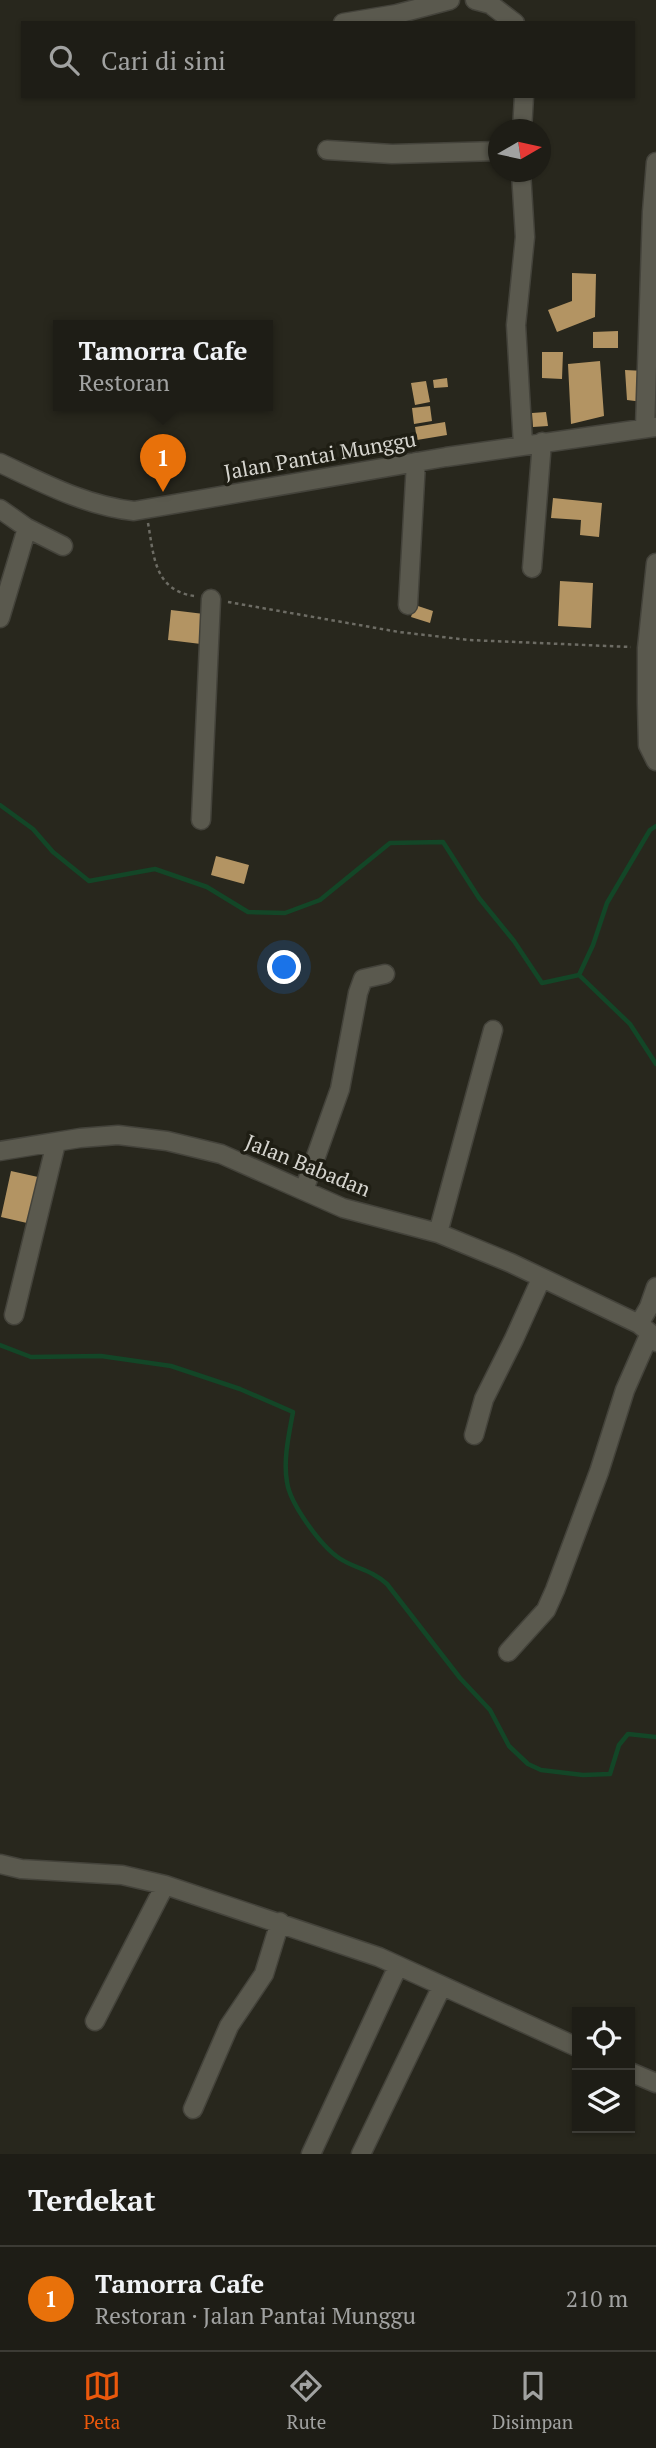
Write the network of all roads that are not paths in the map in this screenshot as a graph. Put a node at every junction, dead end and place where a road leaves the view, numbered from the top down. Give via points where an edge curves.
1 (450, 0) edge
2 (475, 0) edge
3 (355, 21) edge
4 (512, 21) edge
5 (524, 98) edge
6 (523, 119) edge
7 (327, 150) dead end
8 (488, 152) edge
9 (656, 162) edge
10 (522, 182) edge
11 (651, 428) edge
12 (532, 443) junction
13 (416, 462) junction
14 (0, 463) edge
15 (0, 509) edge
16 (27, 528) junction
17 (63, 546) dead end
18 (656, 563) edge
19 (532, 568) dead end
20 (211, 599) road end
21 (408, 605) dead end
22 (0, 618) edge
23 (656, 761) edge
24 (201, 820) dead end
25 (385, 974) dead end
26 (493, 1030) dead end
27 (56, 1143) junction
28 (0, 1151) edge
29 (304, 1190) junction
30 (439, 1233) junction
31 (541, 1279) junction
32 (656, 1287) edge
33 (14, 1315) dead end
34 (648, 1333) edge
35 (474, 1435) dead end
36 (508, 1652) dead end
37 (0, 1864) edge
38 (166, 1885) junction
39 (280, 1922) junction
40 (398, 1966) junction
41 (442, 1986) junction
42 (95, 2021) dead end
43 (572, 2046) edge
44 (635, 2074) edge
45 (656, 2083) edge
46 (193, 2109) dead end
47 (311, 2154) edge
48 (360, 2154) edge

1 - 3 street
2 - 4 street via 490,4
5 - 6 street
7 - 8 street
9 - 11 street
10 - 12 street via 525,237 516,325
11 - 12 street, Jalan Pantai Munggu
12 - 13 street, Jalan Pantai Munggu
12 - 19 street
13 - 14 street, Jalan Pantai Munggu via 146,509 120,509 89,501
13 - 21 street
15 - 16 street
16 - 17 street
16 - 22 street
18 - 23 street via 647,648 649,745
20 - 24 street
25 - 29 street via 363,979 340,1089
26 - 30 street
27 - 28 street, Jalan Babadan
27 - 29 street, Jalan Babadan via 118,1135 167,1141 221,1154
27 - 33 street
29 - 30 street, Jalan Babadan via 344,1208
30 - 31 street, Jalan Babadan
31 - 34 street, Jalan Babadan
31 - 35 street via 484,1399
32 - 34 street
34 - 36 street via 555,1590 545,1610
37 - 38 street via 122,1875
38 - 39 street
38 - 42 street
39 - 40 street
39 - 46 street via 264,1974 229,2026
40 - 41 street
40 - 47 street
41 - 43 street
41 - 48 street
44 - 45 street

